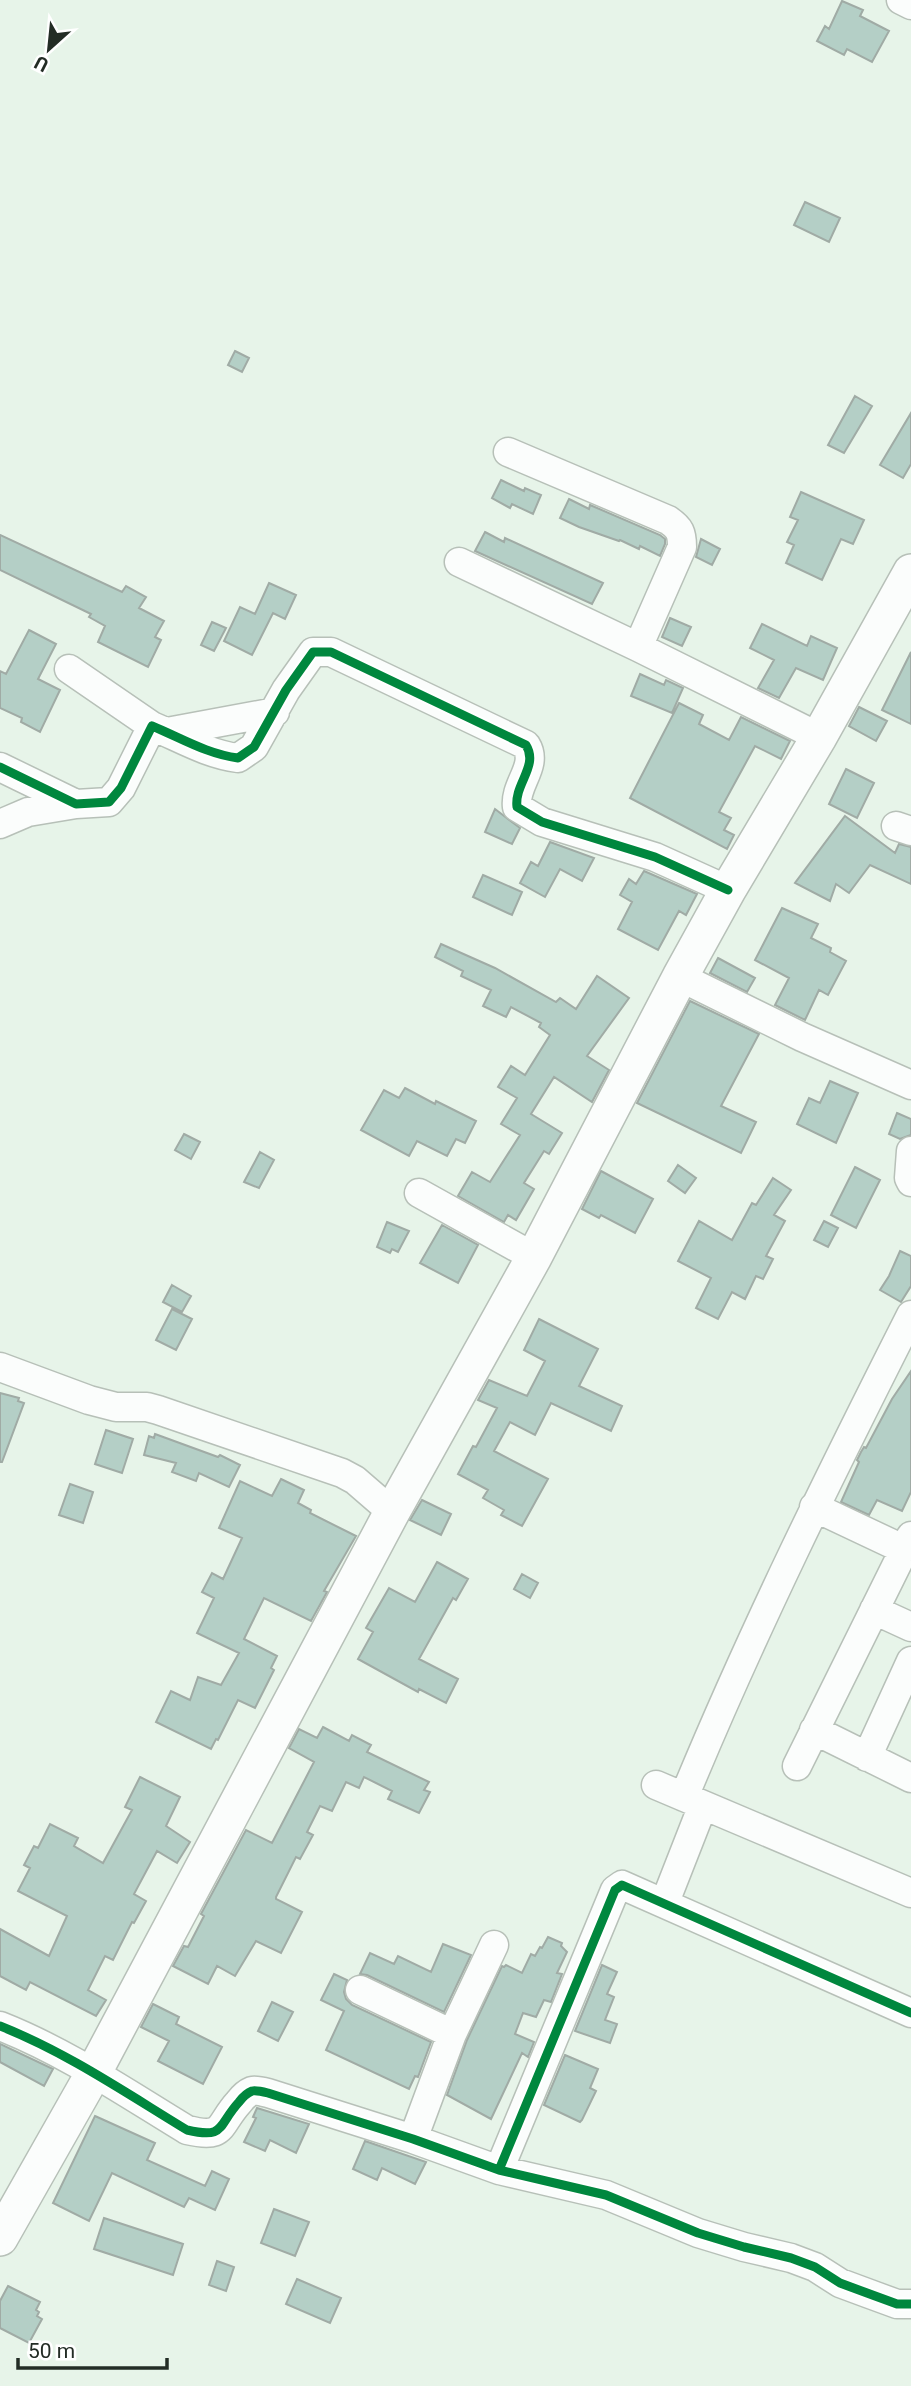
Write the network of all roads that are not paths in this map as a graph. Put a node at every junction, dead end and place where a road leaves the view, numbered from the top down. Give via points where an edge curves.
1 (901, 0) edge
2 (911, 5) edge
3 (508, 452) dead end
4 (459, 562) dead end
5 (911, 572) edge
6 (638, 647) junction
7 (69, 669) dead end
8 (275, 712) junction
9 (160, 729) junction
10 (819, 737) junction
11 (0, 767) edge
12 (76, 804) junction
13 (0, 824) edge
14 (728, 890) junction
15 (680, 977) junction
16 (911, 1085) edge
17 (911, 1151) edge
18 (911, 1182) edge
19 (419, 1193) dead end
20 (534, 1257) junction
21 (911, 1315) edge
22 (0, 1367) edge
23 (814, 1507) junction
24 (393, 1512) junction
25 (907, 1542) edge
26 (874, 1609) junction
27 (911, 1627) edge
28 (911, 1661) edge
29 (814, 1730) junction
30 (867, 1756) junction
31 (797, 1766) dead end
32 (911, 1778) edge
33 (656, 1785) dead end
34 (694, 1801) junction
35 (911, 1893) edge
36 (665, 1902) junction
37 (494, 1945) dead end
38 (360, 1990) dead end
39 (911, 2013) edge
40 (0, 2026) edge
41 (452, 2034) junction
42 (93, 2074) junction
43 (413, 2139) junction
44 (499, 2170) junction
45 (0, 2238) edge
46 (911, 2304) edge

1 - 2 street
3 - 6 street via 679,528 682,547
4 - 6 street
5 - 10 main road
6 - 10 street
7 - 9 street
8 - 9 street
8 - 9 street via 254,747 238,758 206,750
8 - 14 street via 313,652 331,652 526,745 530,765 516,797 517,807 526,814 655,857
9 - 12 street via 109,802
10 - 14 main road
11 - 12 street
12 - 13 street via 28,812
14 - 15 main road
15 - 16 street
15 - 20 main road
17 - 18 street
19 - 20 street
20 - 24 main road
21 - 23 street
22 - 24 street via 89,1400 158,1410 324,1465 355,1480
23 - 25 street
23 - 34 street via 715,1721
24 - 42 main road
25 - 26 street
26 - 27 street
26 - 29 street
28 - 30 street
29 - 30 street
29 - 31 street
30 - 32 street
33 - 34 street
34 - 35 street
34 - 36 street
36 - 39 street
36 - 44 street via 622,1885 615,1890
37 - 41 street
38 - 41 street
40 - 42 street via 34,2039
41 - 43 street
42 - 43 street via 187,2130 204,2134 222,2127 233,2108 252,2091 268,2092
42 - 45 main road
43 - 44 street
44 - 46 street via 606,2195 698,2233 791,2258 840,2283 897,2304

